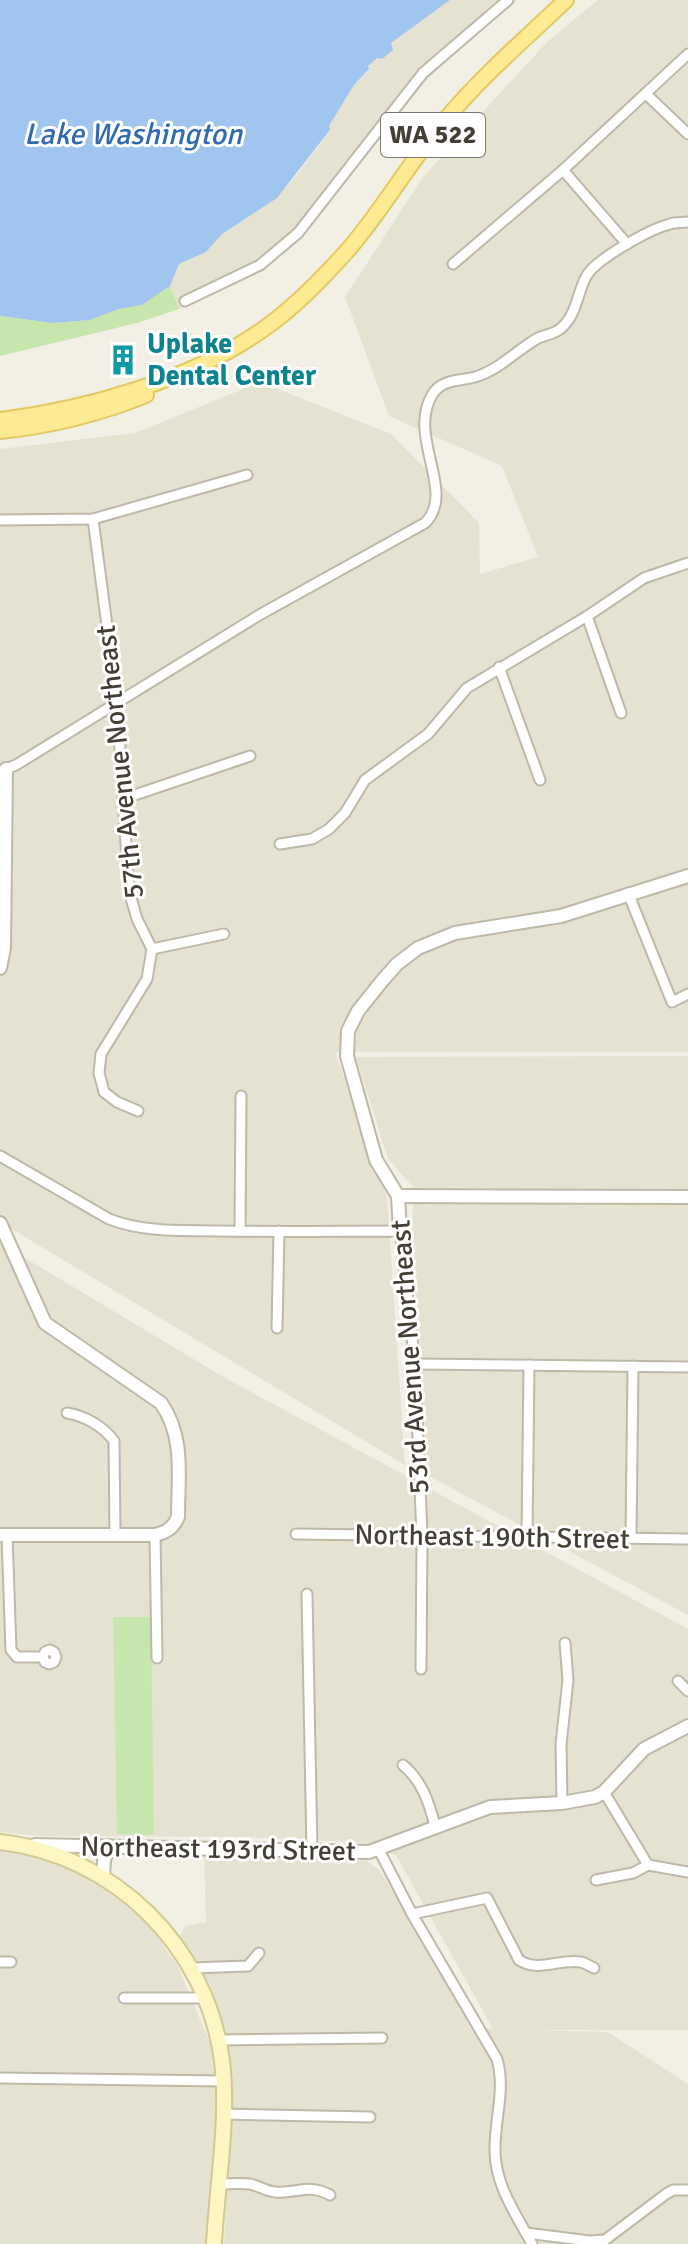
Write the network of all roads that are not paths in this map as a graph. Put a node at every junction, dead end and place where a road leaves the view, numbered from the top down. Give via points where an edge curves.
1 (508, 0) edge
2 (566, 0) edge
3 (688, 54) edge
4 (646, 94) junction
5 (688, 134) edge
6 (563, 170) junction
7 (688, 222) edge
8 (627, 244) junction
9 (453, 264) dead end
10 (185, 301) dead end
11 (234, 348) junction
12 (0, 420) edge
13 (0, 431) edge
14 (247, 475) dead end
15 (93, 519) junction
16 (0, 520) edge
17 (688, 563) edge
18 (587, 616) junction
19 (499, 667) junction
20 (117, 702) junction
21 (621, 713) dead end
22 (250, 756) dead end
23 (3, 770) edge
24 (540, 780) dead end
25 (123, 799) junction
26 (280, 844) dead end
27 (688, 876) edge
28 (628, 893) junction
29 (224, 934) dead end
30 (152, 949) junction
31 (0, 968) edge
32 (688, 994) edge
33 (241, 1096) dead end
34 (138, 1111) dead end
35 (0, 1156) edge
36 (398, 1196) junction
37 (688, 1197) edge
38 (0, 1223) edge
39 (240, 1231) junction
40 (279, 1231) junction
41 (400, 1231) junction
42 (277, 1328) dead end
43 (415, 1364) junction
44 (529, 1365) junction
45 (633, 1366) junction
46 (688, 1367) edge
47 (67, 1413) dead end
48 (296, 1534) dead end
49 (4, 1535) edge
50 (115, 1535) junction
51 (155, 1535) junction
52 (422, 1536) junction
53 (527, 1537) junction
54 (631, 1538) junction
55 (688, 1539) edge
56 (307, 1594) dead end
57 (565, 1643) dead end
58 (43, 1657) dead end
59 (157, 1658) dead end
60 (421, 1669) dead end
61 (678, 1681) dead end
62 (688, 1691) edge
63 (688, 1726) edge
64 (403, 1765) dead end
65 (604, 1792) junction
66 (562, 1803) junction
67 (435, 1826) junction
68 (0, 1842) edge
69 (23, 1845) junction
70 (109, 1846) junction
71 (379, 1850) junction
72 (312, 1851) junction
73 (648, 1865) junction
74 (688, 1872) edge
75 (103, 1877) junction
76 (596, 1880) dead end
77 (412, 1914) junction
78 (259, 1953) dead end
79 (191, 1968) junction
80 (594, 1968) dead end
81 (124, 1998) dead end
82 (205, 1998) junction
83 (382, 2038) dead end
84 (218, 2040) junction
85 (0, 2078) edge
86 (223, 2081) junction
87 (223, 2114) junction
88 (370, 2117) dead end
89 (218, 2184) junction
90 (688, 2190) edge
91 (330, 2195) dead end
92 (526, 2233) junction
93 (214, 2244) edge
94 (532, 2244) edge

1 - 10 street via 423,73 298,233 260,265
2 - 11 main road, WA 522 via 444,121 316,285
3 - 4 street
4 - 5 street
4 - 6 street
6 - 8 street
6 - 9 street
7 - 8 street via 669,224
8 - 20 street via 589,272 562,328 477,377 436,389 423,430 438,497 434,515
11 - 12 main road, WA 522 via 100,401
11 - 13 main road, WA 522 via 188,378 100,413
14 - 15 street
15 - 16 street
15 - 20 street, 57th Avenue Northeast
17 - 18 street via 654,573
18 - 19 street
18 - 21 street
19 - 24 street
19 - 26 street via 467,688 428,734 365,780 329,829 312,839
20 - 23 street
20 - 25 street, 57th Avenue Northeast
22 - 25 street
23 - 31 street
25 - 30 street, 57th Avenue Northeast via 129,891
27 - 28 street
28 - 32 street via 672,1002
28 - 36 street, 53rd Avenue Northeast via 561,916 455,933 418,948 397,964 358,1011 348,1031 347,1056 376,1160
29 - 30 street
30 - 34 street via 147,979 101,1054 99,1073 104,1092
33 - 39 street
35 - 39 street via 129,1226
36 - 37 street
36 - 41 street, 53rd Avenue Northeast
38 - 51 street via 45,1323 161,1403 170,1416 179,1448 178,1517 173,1526
39 - 40 street
40 - 41 street
40 - 42 street
41 - 43 street, 53rd Avenue Northeast
43 - 44 street
43 - 52 street, 53rd Avenue Northeast
44 - 45 street
44 - 53 street
45 - 46 street
45 - 54 street
47 - 50 street via 80,1415 114,1441
48 - 52 street, Northeast 190th Street
49 - 50 street
49 - 58 street via 11,1650 17,1657
50 - 51 street
51 - 59 street
52 - 53 street, Northeast 190th Street
52 - 60 street, 53rd Avenue Northeast
53 - 54 street, Northeast 190th Street
54 - 55 street, Northeast 190th Street
56 - 72 street
57 - 66 street
61 - 62 street
63 - 65 street via 644,1749
64 - 67 street via 428,1798
65 - 66 street, Northeast 193rd Street
65 - 73 street
66 - 67 street, Northeast 193rd Street via 490,1807
67 - 71 street, Northeast 193rd Street
68 - 69 main road, Northeast 193rd Street
69 - 70 street, Northeast 193rd Street
69 - 75 main road
70 - 72 street, Northeast 193rd Street
70 - 75 street
71 - 72 street, Northeast 193rd Street
71 - 77 street
73 - 74 street
73 - 76 street
75 - 79 main road via 148,1912
77 - 80 street via 487,1898 519,1960 537,1966 581,1962
77 - 92 street via 497,2059 498,2176
78 - 79 street via 248,1966
79 - 82 main road
81 - 82 street
82 - 84 main road
83 - 84 street
84 - 86 main road
85 - 86 street
86 - 87 main road
87 - 88 street
87 - 89 main road
89 - 91 street via 251,2184 271,2192 318,2188
89 - 93 main road
90 - 92 street via 666,2194 605,2240
92 - 94 street

